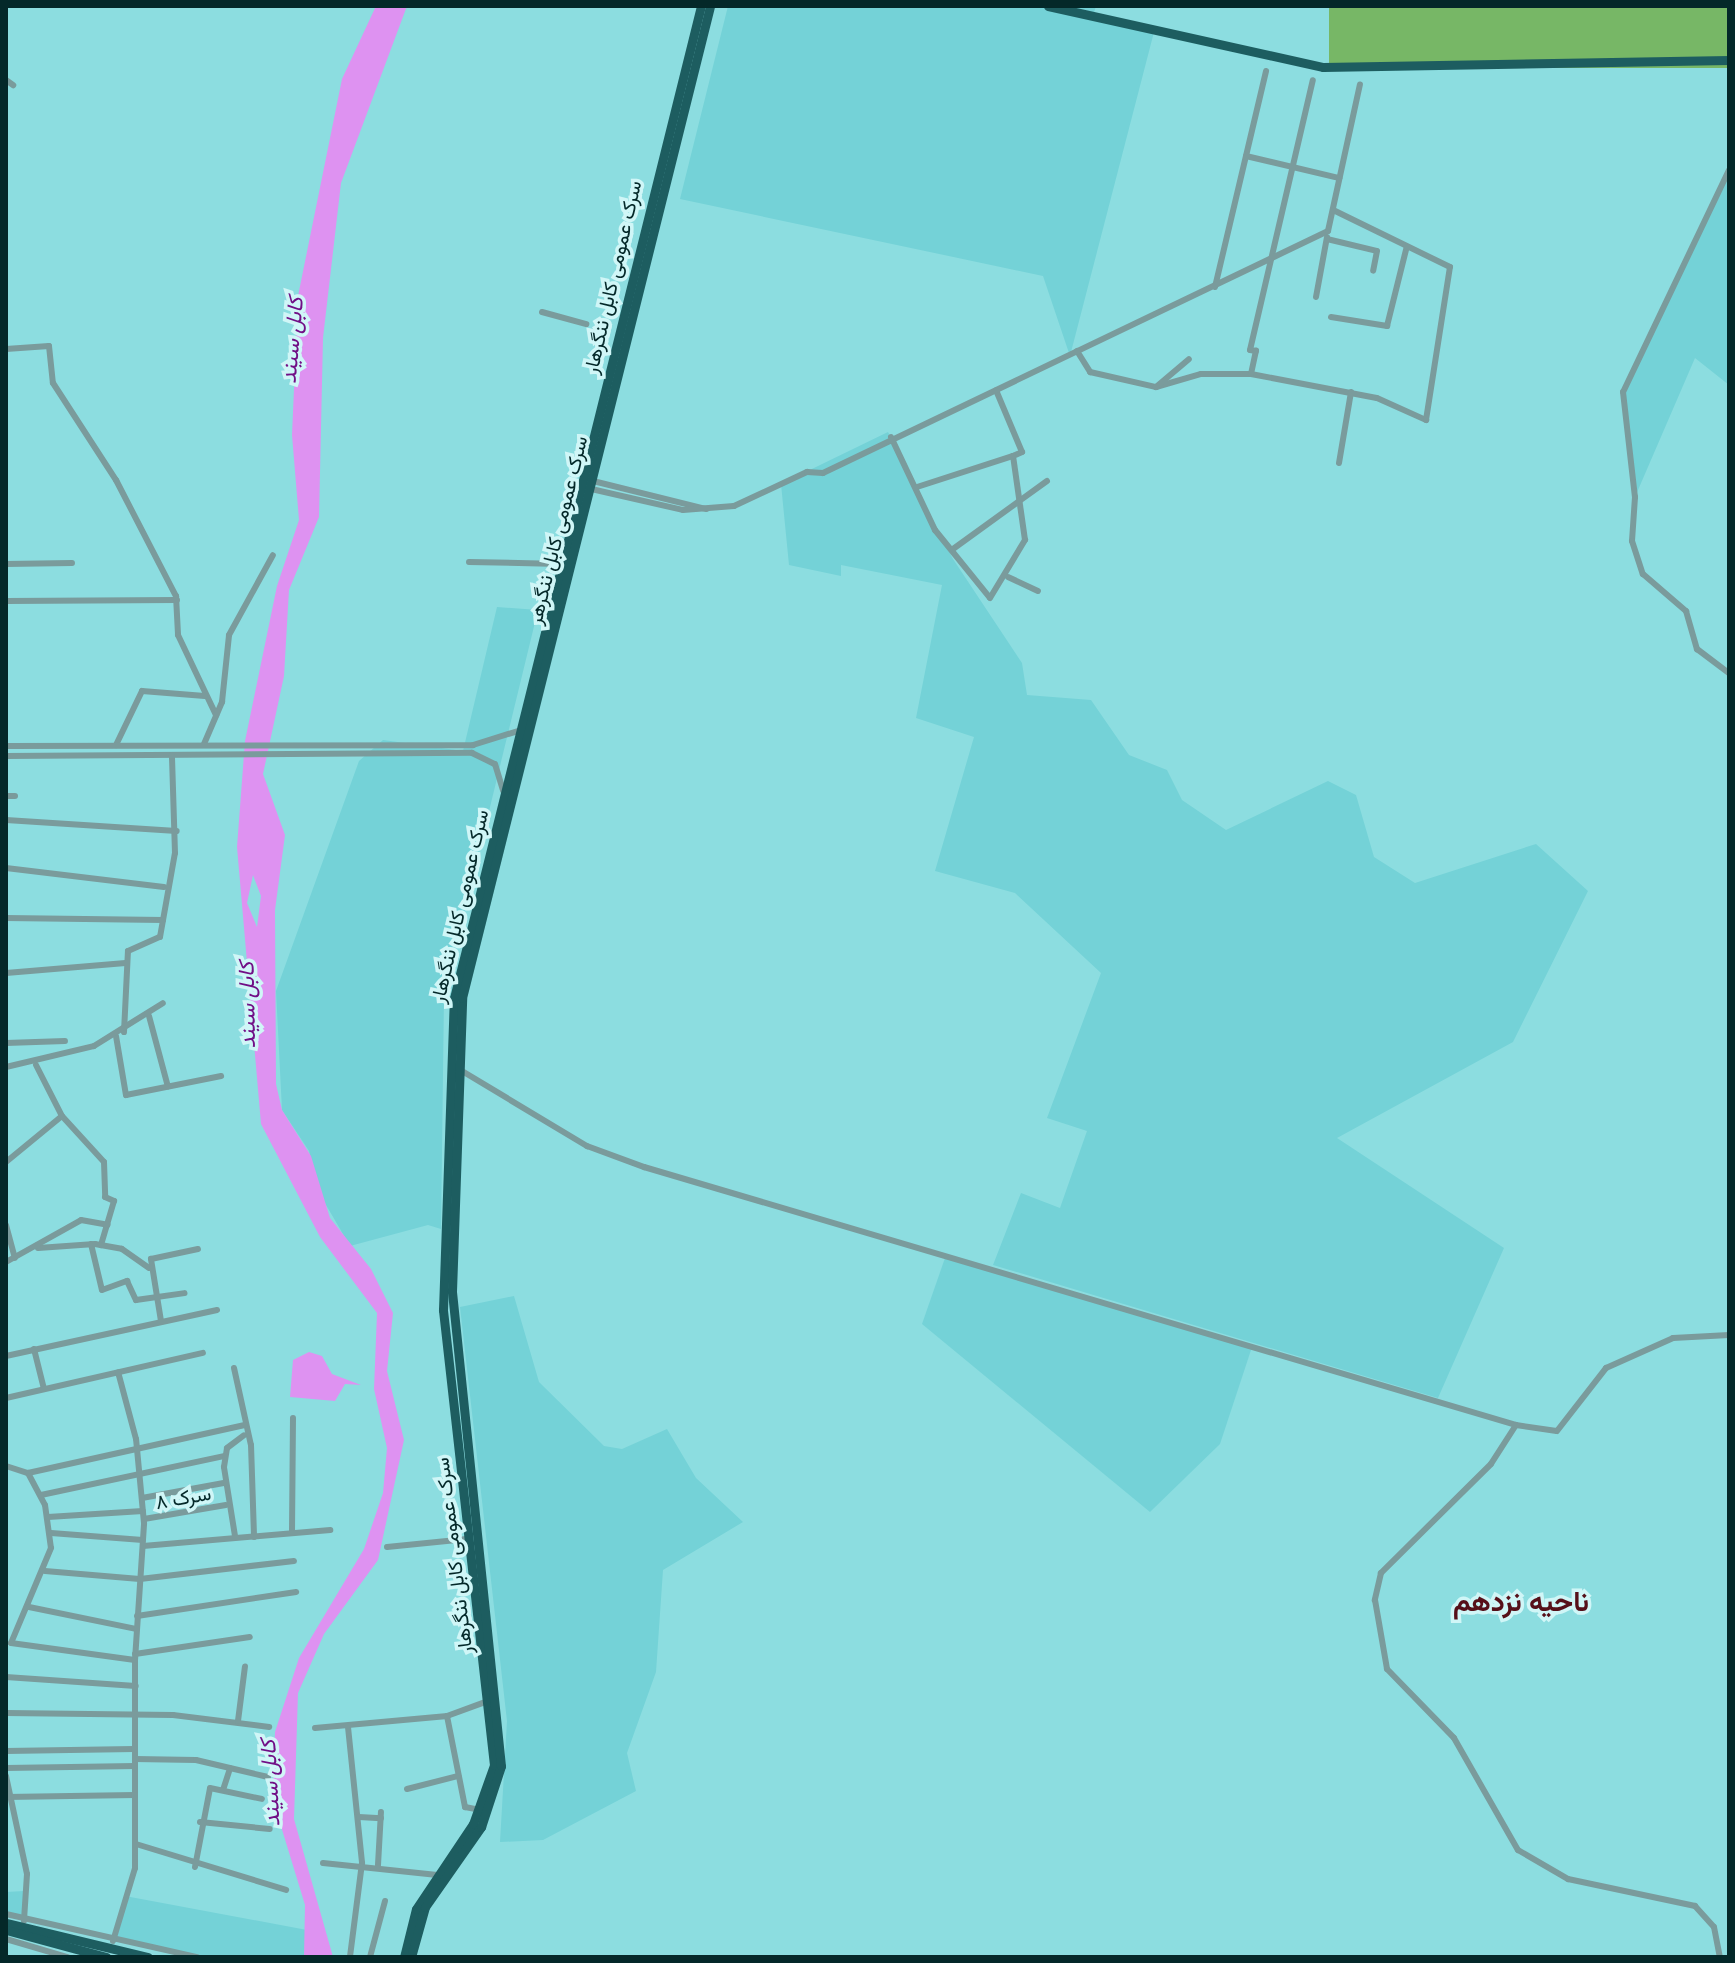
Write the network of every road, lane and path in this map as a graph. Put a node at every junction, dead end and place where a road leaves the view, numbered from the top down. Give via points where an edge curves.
1 (701, 6) edge
2 (710, 6) edge
3 (1048, 6) edge
4 (1729, 60) edge
5 (1266, 71) dead end
6 (1313, 80) dead end
7 (1360, 84) dead end
8 (1246, 156) junction
9 (1291, 167) junction
10 (1729, 170) edge
11 (1339, 178) junction
12 (1333, 210) junction
13 (1328, 235) junction
14 (1407, 246) junction
15 (1270, 259) junction
16 (1373, 271) dead end
17 (1215, 287) junction
18 (1316, 297) dead end
19 (542, 312) dead end
20 (1331, 317) dead end
21 (586, 324) dead end
22 (6, 349) edge
23 (1077, 351) junction
24 (1189, 359) dead end
25 (1251, 374) junction
26 (1156, 387) junction
27 (996, 390) junction
28 (1351, 392) junction
29 (891, 437) junction
30 (1013, 456) junction
31 (1339, 463) dead end
32 (1047, 481) dead end
33 (584, 483) junction
34 (917, 487) junction
35 (1021, 505) junction
36 (953, 549) junction
37 (273, 555) dead end
38 (469, 562) dead end
39 (72, 563) dead end
40 (6, 564) edge
41 (561, 564) junction
42 (1008, 577) junction
43 (1038, 591) dead end
44 (177, 600) junction
45 (6, 601) edge
46 (1729, 673) edge
47 (205, 696) junction
48 (216, 715) junction
49 (518, 731) junction
50 (204, 744) junction
51 (116, 745) junction
52 (6, 746) edge
53 (73, 746) junction
54 (73, 755) junction
55 (172, 755) junction
56 (6, 756) edge
57 (503, 791) junction
58 (6, 796) edge
59 (15, 796) dead end
60 (6, 820) edge
61 (177, 831) junction
62 (6, 868) edge
63 (164, 887) junction
64 (6, 918) edge
65 (163, 920) junction
66 (126, 963) junction
67 (6, 973) edge
68 (163, 1003) dead end
69 (149, 1016) junction
70 (124, 1032) junction
71 (116, 1036) junction
72 (65, 1041) dead end
73 (6, 1043) edge
74 (452, 1064) junction
75 (36, 1065) junction
76 (6, 1067) edge
77 (221, 1076) dead end
78 (168, 1087) junction
79 (62, 1116) junction
80 (6, 1162) edge
81 (6, 1225) edge
82 (108, 1225) junction
83 (91, 1244) junction
84 (101, 1245) junction
85 (38, 1248) junction
86 (198, 1249) dead end
87 (15, 1258) junction
88 (6, 1262) edge
89 (149, 1268) junction
90 (185, 1293) dead end
91 (156, 1297) junction
92 (217, 1310) dead end
93 (161, 1321) junction
94 (1729, 1335) edge
95 (34, 1349) junction
96 (203, 1353) dead end
97 (6, 1356) edge
98 (234, 1368) dead end
99 (118, 1372) junction
100 (44, 1389) junction
101 (6, 1398) edge
102 (293, 1418) dead end
103 (245, 1425) junction
104 (1516, 1425) junction
105 (244, 1435) junction
106 (135, 1449) junction
107 (463, 1450) junction
108 (225, 1456) junction
109 (6, 1466) edge
110 (28, 1473) junction
111 (139, 1474) junction
112 (224, 1483) junction
113 (41, 1495) junction
114 (142, 1498) junction
115 (226, 1505) junction
116 (144, 1515) junction
117 (48, 1517) junction
118 (330, 1530) dead end
119 (292, 1532) junction
120 (51, 1533) junction
121 (235, 1536) junction
122 (254, 1537) junction
123 (467, 1539) junction
124 (143, 1543) junction
125 (387, 1547) dead end
126 (294, 1561) dead end
127 (45, 1571) junction
128 (140, 1579) junction
129 (296, 1592) dead end
130 (29, 1607) junction
131 (137, 1616) junction
132 (136, 1629) junction
133 (6, 1634) edge
134 (15, 1634) junction
135 (250, 1637) dead end
136 (135, 1657) junction
137 (245, 1666) dead end
138 (6, 1677) edge
139 (136, 1686) junction
140 (489, 1700) junction
141 (6, 1713) edge
142 (136, 1714) junction
143 (447, 1716) junction
144 (238, 1721) junction
145 (269, 1727) dead end
146 (348, 1727) junction
147 (315, 1728) dead end
148 (134, 1749) junction
149 (6, 1751) edge
150 (135, 1763) junction
151 (6, 1768) edge
152 (230, 1768) junction
153 (6, 1776) edge
154 (458, 1776) junction
155 (268, 1777) dead end
156 (407, 1789) dead end
157 (223, 1790) junction
158 (135, 1795) junction
159 (8, 1797) edge
160 (262, 1799) dead end
161 (480, 1810) junction
162 (359, 1817) junction
163 (200, 1822) junction
164 (270, 1829) dead end
165 (136, 1844) junction
166 (454, 1860) junction
167 (323, 1863) dead end
168 (362, 1863) junction
169 (378, 1865) junction
170 (195, 1867) junction
171 (437, 1875) junction
172 (286, 1890) dead end
173 (385, 1901) dead end
174 (6, 1914) edge
175 (24, 1921) junction
176 (6, 1923) edge
177 (6, 1930) edge
178 (6, 1939) edge
179 (113, 1941) junction
180 (29, 1948) junction
181 (29, 1957) edge
182 (67, 1957) edge
183 (106, 1957) edge
184 (148, 1957) edge
185 (197, 1957) edge
186 (350, 1957) edge
187 (370, 1957) edge
188 (404, 1957) edge
189 (411, 1957) edge
190 (1720, 1957) edge

1 - 33 highway, سرک عمومی کابل ننگرهار
2 - 33 highway, سرک عمومی کابل ننگرهر
3 - 4 highway via 1323,67
5 - 8 street
6 - 9 street
7 - 11 street
8 - 9 street
8 - 17 street
9 - 11 street
9 - 15 street
10 - 46 street via 1623,392 1635,497 1632,541 1643,574 1686,611 1697,649
11 - 12 street
12 - 13 street
12 - 14 street
13 - 15 street
13 - 16 street via 1377,251
13 - 18 street
14 - 20 street via 1387,326
14 - 28 street via 1450,267 1427,419
15 - 17 street
15 - 25 street
17 - 23 street
19 - 21 street
22 - 44 street via 49,346 53,383 116,480
23 - 26 street via 1090,372
23 - 27 street
24 - 26 street
25 - 26 street via 1201,374
25 - 28 street
27 - 29 street
27 - 30 street via 1022,452
28 - 31 street
29 - 33 street via 823,473 807,472 774,492 708,509
29 - 34 street
30 - 34 street
30 - 35 street
32 - 35 street
33 - 41 highway, سرک عمومی کابل ننگرهار
33 - 74 highway, سرک عمومی کابل ننگرهر via 462,998
34 - 36 street via 935,530
35 - 36 street
35 - 42 street via 1024,550
36 - 42 street via 985,598
37 - 48 street via 229,635
38 - 41 street
39 - 40 street
41 - 49 highway, سرک عمومی کابل ننگرهار
42 - 43 street
44 - 45 street
44 - 47 street via 178,635 192,652
47 - 48 street
47 - 51 street via 142,691
48 - 50 street
49 - 50 street via 482,744
49 - 57 highway, سرک عمومی کابل ننگرهار
50 - 51 street
51 - 53 street
52 - 53 street
53 - 54 street
54 - 55 street
54 - 56 street
55 - 57 street via 472,753 495,764
55 - 61 street
57 - 74 highway, سرک عمومی کابل ننگرهار via 454,998
58 - 59 street
60 - 61 street
61 - 63 street
62 - 63 street
63 - 65 street
64 - 65 street
65 - 66 street via 160,937 128,951
66 - 67 street
66 - 70 street
68 - 69 street
69 - 70 street
69 - 78 street
70 - 71 street
71 - 75 street
71 - 78 street via 126,1095
72 - 73 street
74 - 104 street via 587,1146 644,1167
74 - 107 highway, سرک عمومی کابل ننگرهار via 452,1291
75 - 76 street
75 - 79 street
77 - 78 street
79 - 80 street
79 - 82 street via 104,1162 105,1197 114,1201
81 - 87 street
82 - 84 street
82 - 85 street via 81,1220
83 - 84 street
83 - 85 street
83 - 91 street via 102,1290 127,1281 136,1300
84 - 89 street
85 - 87 street
86 - 89 street via 153,1258
87 - 88 street
89 - 91 street
90 - 91 street
91 - 93 street
92 - 93 street
93 - 95 street
94 - 104 street via 1673,1338 1606,1368 1557,1431
95 - 97 street
95 - 100 street
96 - 99 street
98 - 103 street
99 - 100 street
99 - 106 street
100 - 101 street
102 - 119 street
103 - 105 street
103 - 106 street
104 - 190 street via 1491,1464 1381,1573 1375,1600 1387,1669 1454,1738 1518,1850 1568,1879 1695,1906 1714,1927
105 - 108 street
105 - 122 street via 251,1445
106 - 110 street
106 - 111 street
107 - 123 highway, سرک عمومی کابل ننگرهار
107 - 166 highway, سرک عمومی کابل ننگرهار via 501,1766 481,1827
108 - 111 street
108 - 112 street
109 - 110 street
110 - 113 street
111 - 113 street
111 - 114 street
112 - 114 street
112 - 115 street
113 - 117 street
114 - 116 street
115 - 116 street, سرک ۸
115 - 121 street
116 - 117 street, سرک ۸
116 - 124 street
117 - 120 street
118 - 119 street
119 - 122 street
120 - 124 street
120 - 127 street
121 - 122 street
121 - 124 street
123 - 125 street
123 - 140 highway, سرک عمومی کابل ننگرهار
124 - 128 street
126 - 128 street
127 - 128 street
127 - 130 street
128 - 131 street
129 - 131 street
130 - 132 street
130 - 134 street via 19,1614
131 - 132 street
132 - 136 street
133 - 134 street
134 - 136 street via 11,1643
135 - 136 street
136 - 139 street
137 - 144 street
138 - 139 street
139 - 142 street
140 - 143 street
140 - 161 highway, سرک عمومی کابل ننگرهار via 494,1765
141 - 142 street
142 - 144 street
142 - 148 street
143 - 146 street
143 - 154 street
144 - 145 street
146 - 147 street
146 - 162 street
148 - 149 street
148 - 150 street
150 - 151 street
150 - 152 street
150 - 158 street
152 - 155 street
152 - 157 street
153 - 159 street
154 - 156 street
154 - 161 street via 465,1807
157 - 160 street
157 - 163 street via 210,1788
158 - 159 street
158 - 165 street
159 - 175 street via 27,1874
161 - 166 highway, سرک عمومی کابل ننگرهار
162 - 168 street
162 - 169 street via 381,1815
163 - 164 street
163 - 170 street
165 - 170 street
165 - 179 street via 134,1876
166 - 171 highway, سرک عمومی کابل ننگرهار
166 - 189 highway, سرک عمومی کابل ننگرهار via 425,1907
167 - 168 street
168 - 169 street
168 - 186 street
169 - 171 street
170 - 172 street
171 - 188 highway, سرک عمومی کابل ننگرهار via 416,1909
173 - 187 street
174 - 175 street
175 - 179 street
176 - 184 highway
177 - 183 highway
178 - 180 street
179 - 185 street
180 - 181 street
180 - 182 street

